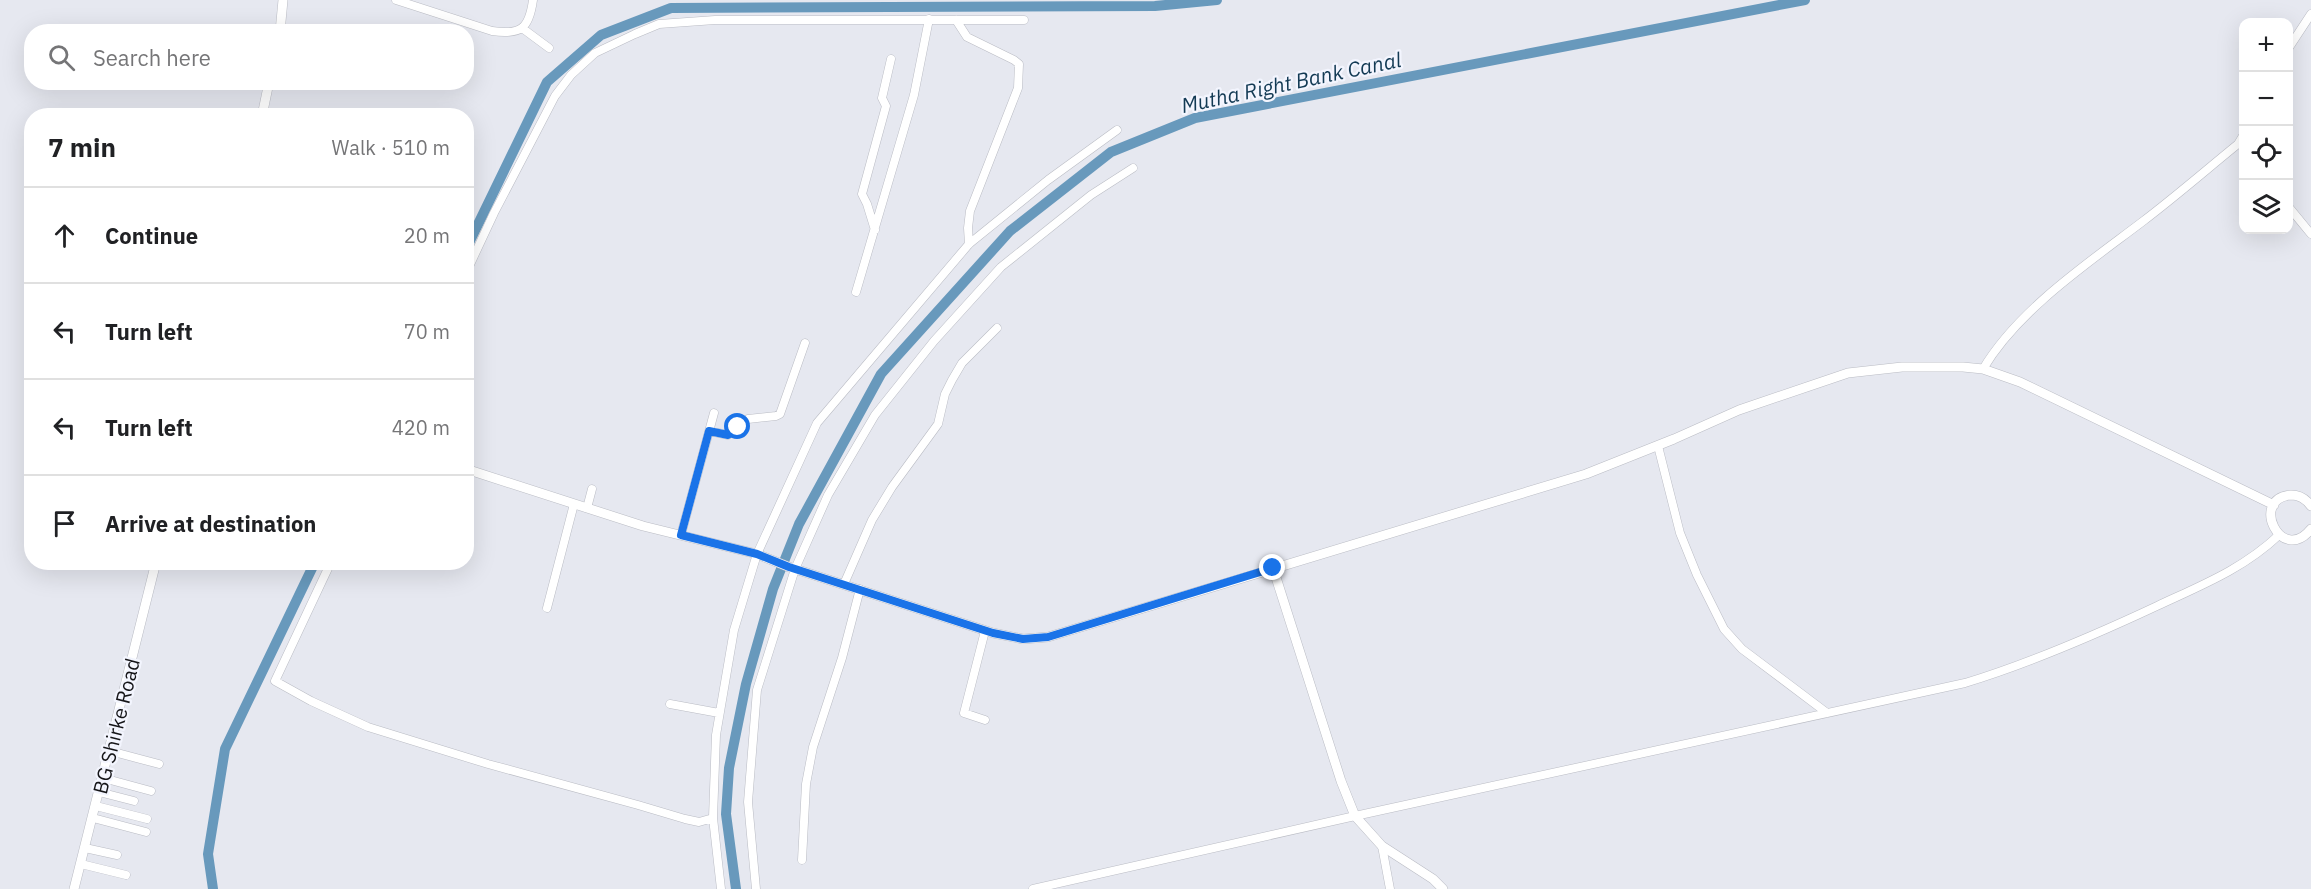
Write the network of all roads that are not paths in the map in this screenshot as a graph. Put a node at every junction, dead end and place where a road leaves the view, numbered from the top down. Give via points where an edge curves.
1 (283, 0) edge
2 (396, 0) edge
3 (533, 0) edge
4 (2311, 14) edge
5 (929, 19) junction
6 (956, 20) junction
7 (1024, 20) dead end
8 (281, 24) edge
9 (470, 24) edge
10 (474, 25) edge
11 (522, 28) junction
12 (2293, 43) edge
13 (549, 48) dead end
14 (891, 59) dead end
15 (267, 90) edge
16 (264, 108) edge
17 (1117, 130) dead end
18 (2239, 148) edge
19 (1133, 168) dead end
20 (2293, 211) edge
21 (875, 231) junction
22 (2311, 234) edge
23 (969, 244) junction
24 (474, 256) edge
25 (856, 292) dead end
26 (997, 328) dead end
27 (805, 343) dead end
28 (1983, 369) junction
29 (714, 413) dead end
30 (709, 431) junction
31 (1658, 446) junction
32 (474, 472) edge
33 (592, 489) dead end
34 (574, 504) junction
35 (2274, 505) junction
36 (2311, 506) edge
37 (587, 508) junction
38 (2310, 533) edge
39 (681, 535) junction
40 (2279, 535) junction
41 (761, 556) junction
42 (792, 568) junction
43 (1273, 568) junction
44 (154, 570) edge
45 (327, 570) edge
46 (844, 584) junction
47 (860, 589) junction
48 (547, 608) dead end
49 (985, 631) junction
50 (670, 704) dead end
51 (719, 713) junction
52 (1827, 713) junction
53 (985, 720) dead end
54 (110, 751) junction
55 (159, 764) dead end
56 (103, 778) junction
57 (151, 791) dead end
58 (99, 792) junction
59 (134, 801) dead end
60 (96, 806) junction
61 (1355, 816) junction
62 (93, 818) junction
63 (713, 818) junction
64 (147, 819) dead end
65 (146, 832) dead end
66 (1382, 846) junction
67 (84, 848) junction
68 (117, 855) dead end
69 (802, 860) dead end
70 (81, 864) junction
71 (126, 875) dead end
72 (77, 888) edge
73 (721, 889) edge
74 (756, 889) edge
75 (1033, 889) edge
76 (1390, 889) edge
77 (1443, 889) edge

1 - 8 street
2 - 9 street
3 - 11 street via 528,22
4 - 12 street
5 - 6 street
5 - 21 street via 914,95
5 - 24 street via 659,24 595,53 555,96
6 - 7 street
6 - 23 street via 967,37 1019,64 1020,73 1018,88 970,211
10 - 11 street via 507,33
11 - 13 street
14 - 21 street via 882,98 886,106 862,194
15 - 16 street
17 - 23 street
18 - 28 street via 2078,271 2006,335
19 - 42 street via 1091,195 1001,267 934,341 875,415 828,495
20 - 22 street
21 - 25 street
23 - 41 street via 818,423
26 - 46 street via 962,363 945,394 938,424 872,520
27 - 30 street via 780,414 748,419 728,435
28 - 31 street via 1902,367 1848,373 1739,410
28 - 35 street via 2020,381
29 - 30 street
30 - 39 street
31 - 43 street via 1586,474
31 - 52 street via 1680,533 1724,629 1742,649
32 - 34 street
33 - 37 street
34 - 37 street
34 - 48 street
35 - 36 street via 2291,495 2304,498
35 - 40 street via 2270,518
37 - 39 street
38 - 40 street via 2293,539
39 - 41 street
40 - 52 street via 2244,564 2189,592 2000,672
41 - 42 street
41 - 51 street via 734,630
42 - 46 street
42 - 74 street via 758,690 748,802
43 - 49 street via 1048,637 1023,639
43 - 61 street
44 - 54 street, BG Shirke Road
45 - 63 street via 275,681 368,727 444,751 685,819 699,822
46 - 47 street
47 - 49 street
47 - 69 street via 813,747 806,784
49 - 53 street via 964,713
50 - 51 street
51 - 63 street
52 - 61 street
54 - 55 street
54 - 56 street, BG Shirke Road
56 - 57 street
56 - 58 street, BG Shirke Road
58 - 59 street
58 - 60 street, BG Shirke Road
60 - 62 street, BG Shirke Road
60 - 64 street
61 - 66 street
61 - 75 street
62 - 65 street
62 - 67 street, BG Shirke Road
63 - 73 street
66 - 76 street
66 - 77 street
67 - 68 street
67 - 70 street, BG Shirke Road
70 - 71 street
70 - 72 street, BG Shirke Road

